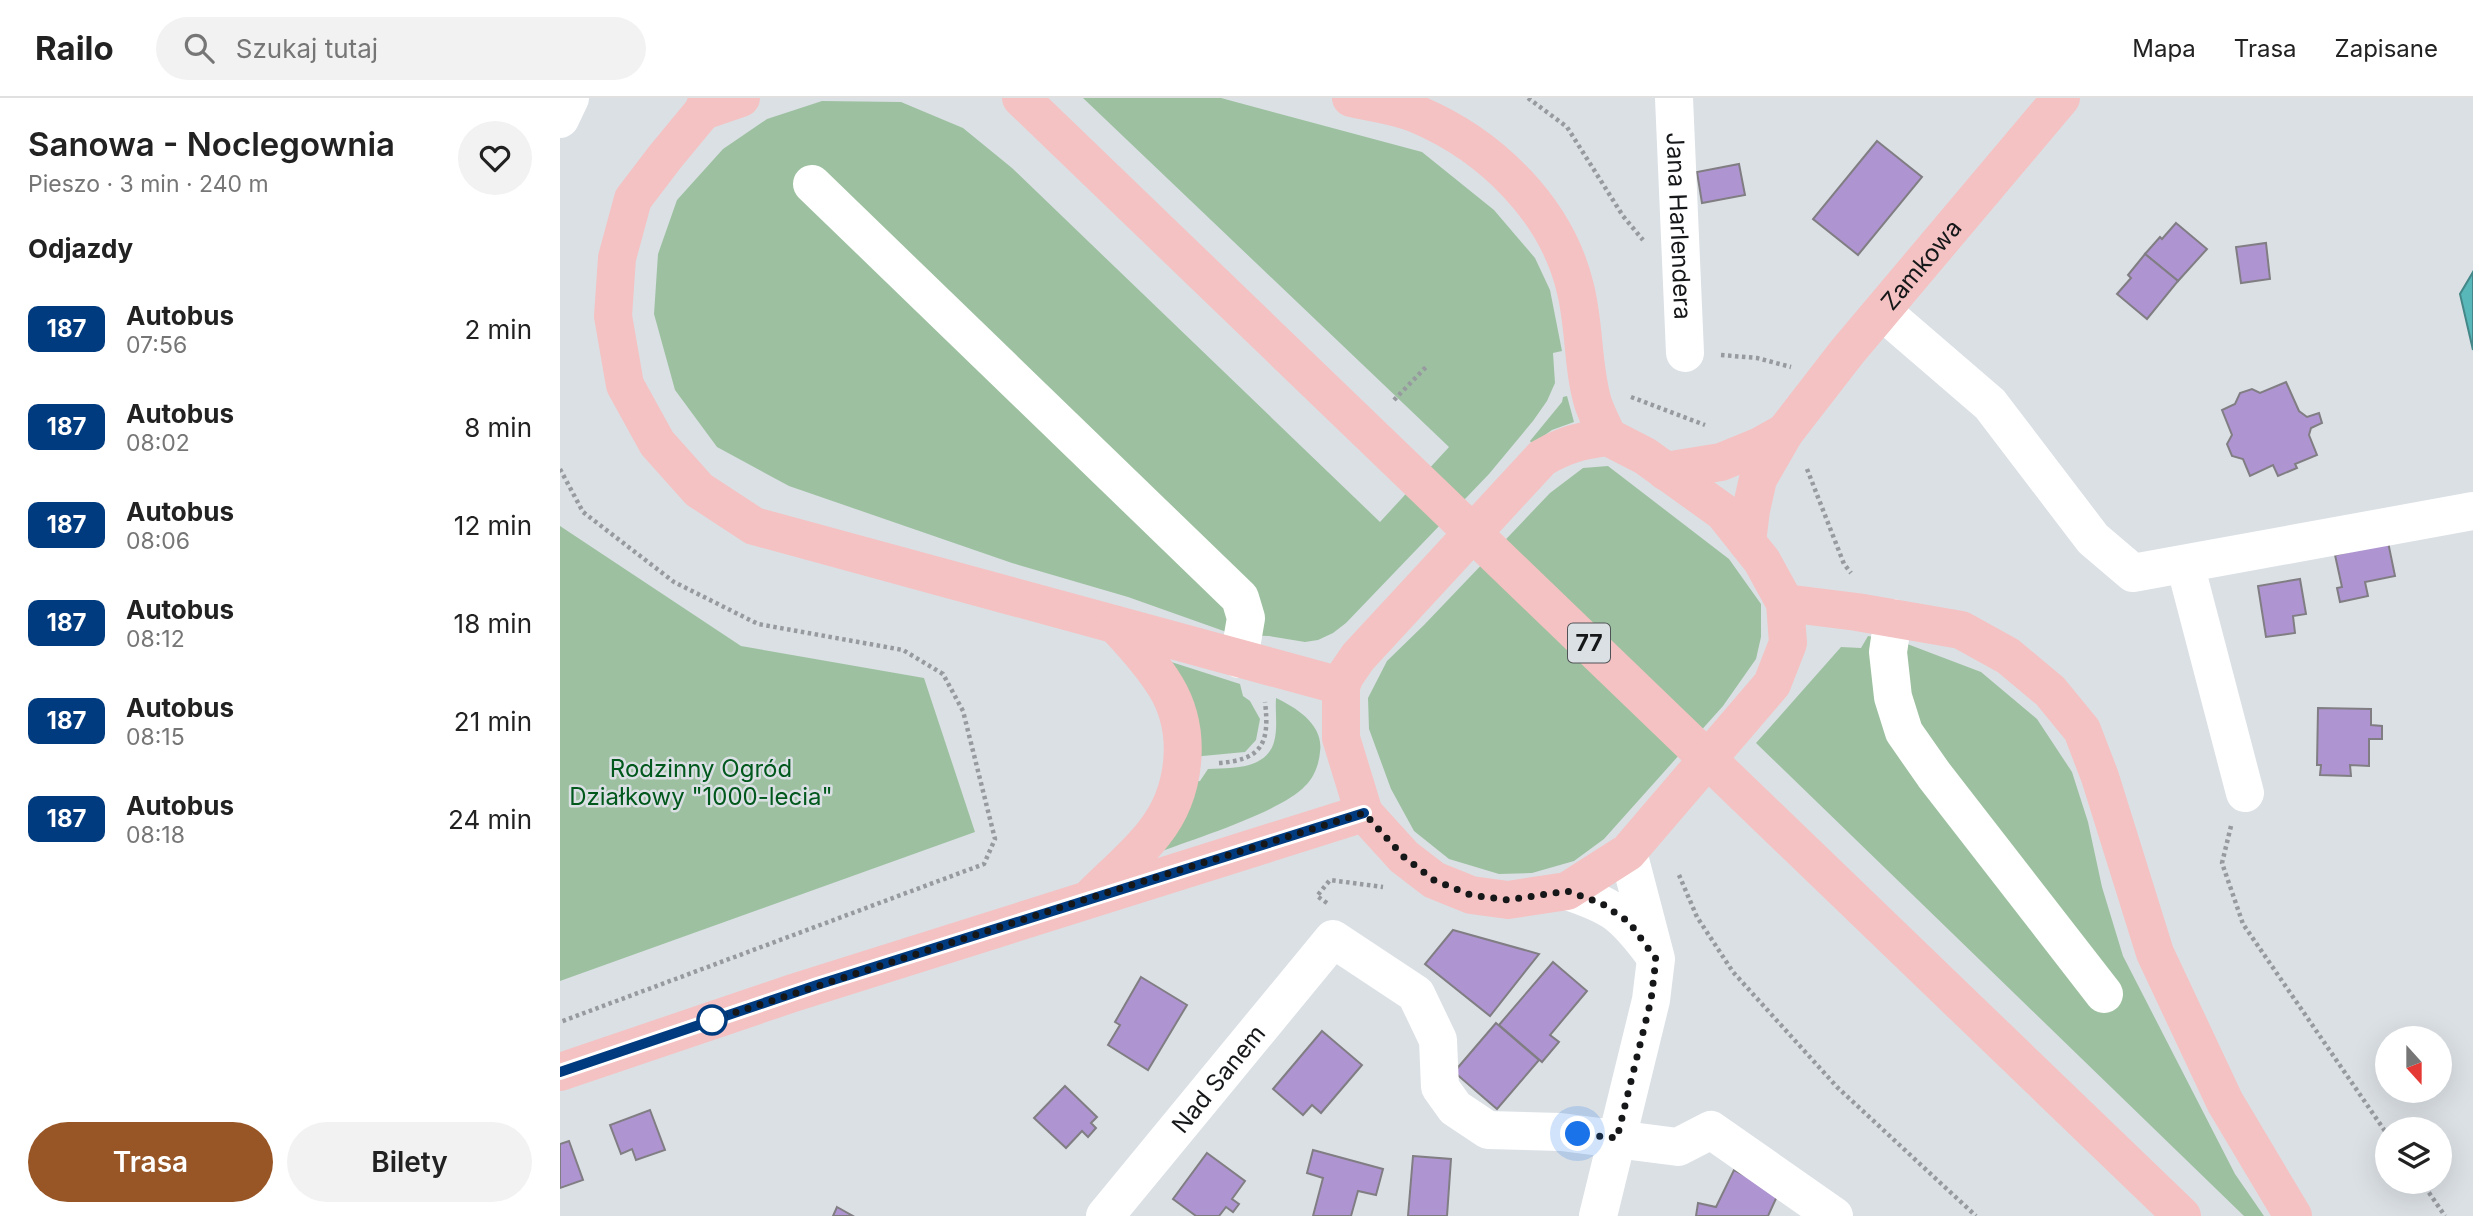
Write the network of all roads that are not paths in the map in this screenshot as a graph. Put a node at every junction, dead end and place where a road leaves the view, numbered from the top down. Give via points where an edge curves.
1 (570, 98) edge
2 (741, 98) edge
3 (1351, 98) edge
4 (1674, 98) edge
5 (2061, 98) edge
6 (1016, 100) edge
7 (706, 105) edge
8 (560, 120) edge
9 (812, 184) dead end
10 (1882, 311) junction
11 (1685, 353) road end
12 (1608, 438) junction
13 (1794, 446) junction
14 (1665, 471) junction
15 (2473, 511) edge
16 (1747, 542) junction
17 (2185, 564) junction
18 (1785, 603) junction
19 (1893, 618) junction
20 (1116, 625) junction
21 (1239, 659) junction
22 (1341, 686) junction
23 (2245, 793) road end
24 (1364, 813) junction
25 (1628, 852) junction
26 (1567, 891) junction
27 (1090, 898) junction
28 (1656, 959) junction
29 (2104, 994) dead end
30 (560, 1072) edge
31 (1617, 1138) junction
32 (1105, 1216) edge
33 (1598, 1216) edge
34 (1833, 1216) edge
35 (2182, 1216) edge
36 (2292, 1216) edge

1 - 8 street
2 - 7 main road
3 - 12 main road via 1417,114 1457,135 1511,177 1531,199 1552,229 1574,284 1593,404
4 - 11 street, Jana Harlendera
5 - 10 main road, Zamkowa
6 - 35 main road, 77 via 1377,439
7 - 20 main road via 633,199 617,258 613,316 625,385 657,443 699,490 754,526
9 - 21 street via 1240,598 1246,618
10 - 13 main road, Zamkowa
10 - 17 street via 1990,404 2093,539 2133,573
12 - 14 main road
12 - 22 main road via 1578,441 1542,458 1359,657
13 - 14 main road, Zamkowa via 1760,446 1721,462
13 - 16 main road, Zamkowa via 1758,479
14 - 16 main road via 1723,512
15 - 17 street
16 - 18 main road
17 - 23 street
18 - 19 main road
18 - 25 main road via 1788,643 1772,684
19 - 29 street via 1888,652 1893,697 1904,732
19 - 36 main road via 1961,629 2008,656 2050,691 2082,730 2155,953 2225,1102
20 - 21 main road
20 - 27 main road via 1167,690 1180,723 1182,766 1177,795 1166,816
21 - 22 main road
22 - 24 main road via 1342,738
24 - 26 main road via 1404,857 1434,880 1471,895 1508,900
24 - 27 main road
25 - 26 main road
25 - 28 street
26 - 28 street via 1601,903 1629,922
27 - 30 main road
28 - 31 street via 1651,1000
31 - 32 street, Nad Sanem via 1488,1130 1455,1108 1440,1087 1438,1040 1416,994 1330,921
31 - 33 street
31 - 34 street via 1678,1147 1711,1130

